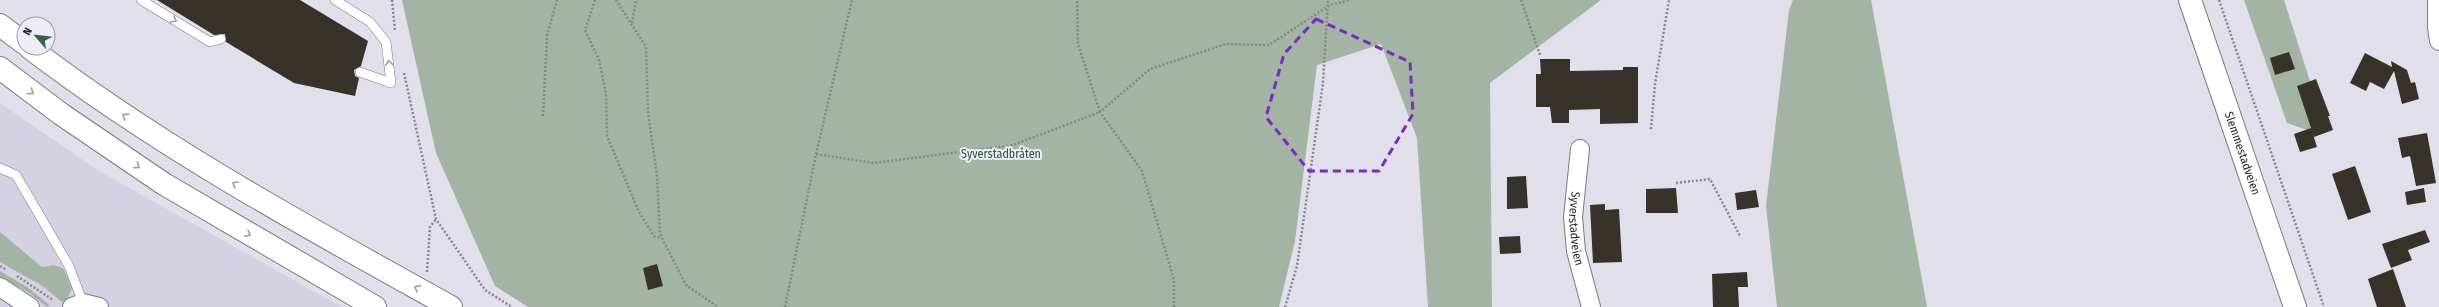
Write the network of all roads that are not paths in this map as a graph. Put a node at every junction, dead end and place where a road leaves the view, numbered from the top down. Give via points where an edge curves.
1 (141, 0) edge
2 (335, 0) edge
3 (2190, 0) edge
4 (2437, 0) edge
5 (0, 25) edge
6 (16, 37) edge
7 (221, 39) dead end
8 (2439, 41) edge
9 (41, 56) edge
10 (0, 68) edge
11 (360, 72) dead end
12 (1580, 149) dead end
13 (0, 168) edge
14 (0, 287) edge
15 (85, 306) edge
16 (30, 307) edge
17 (375, 307) edge
18 (451, 307) edge
19 (1591, 307) edge
20 (2296, 307) edge

1 -> 7 lane via 210,42
11 -> 2 lane via 391,83 386,42 370,22
3 - 20 main road, Slemmestadveien
4 - 8 street
5 - 6 main road
18 -> 9 main road via 292,218 170,144 83,88
10 -> 17 main road via 61,114 164,184
12 - 19 street, Syverstadveien via 1573,217 1576,251
13 - 15 lane via 16,175 69,266
14 - 16 street

